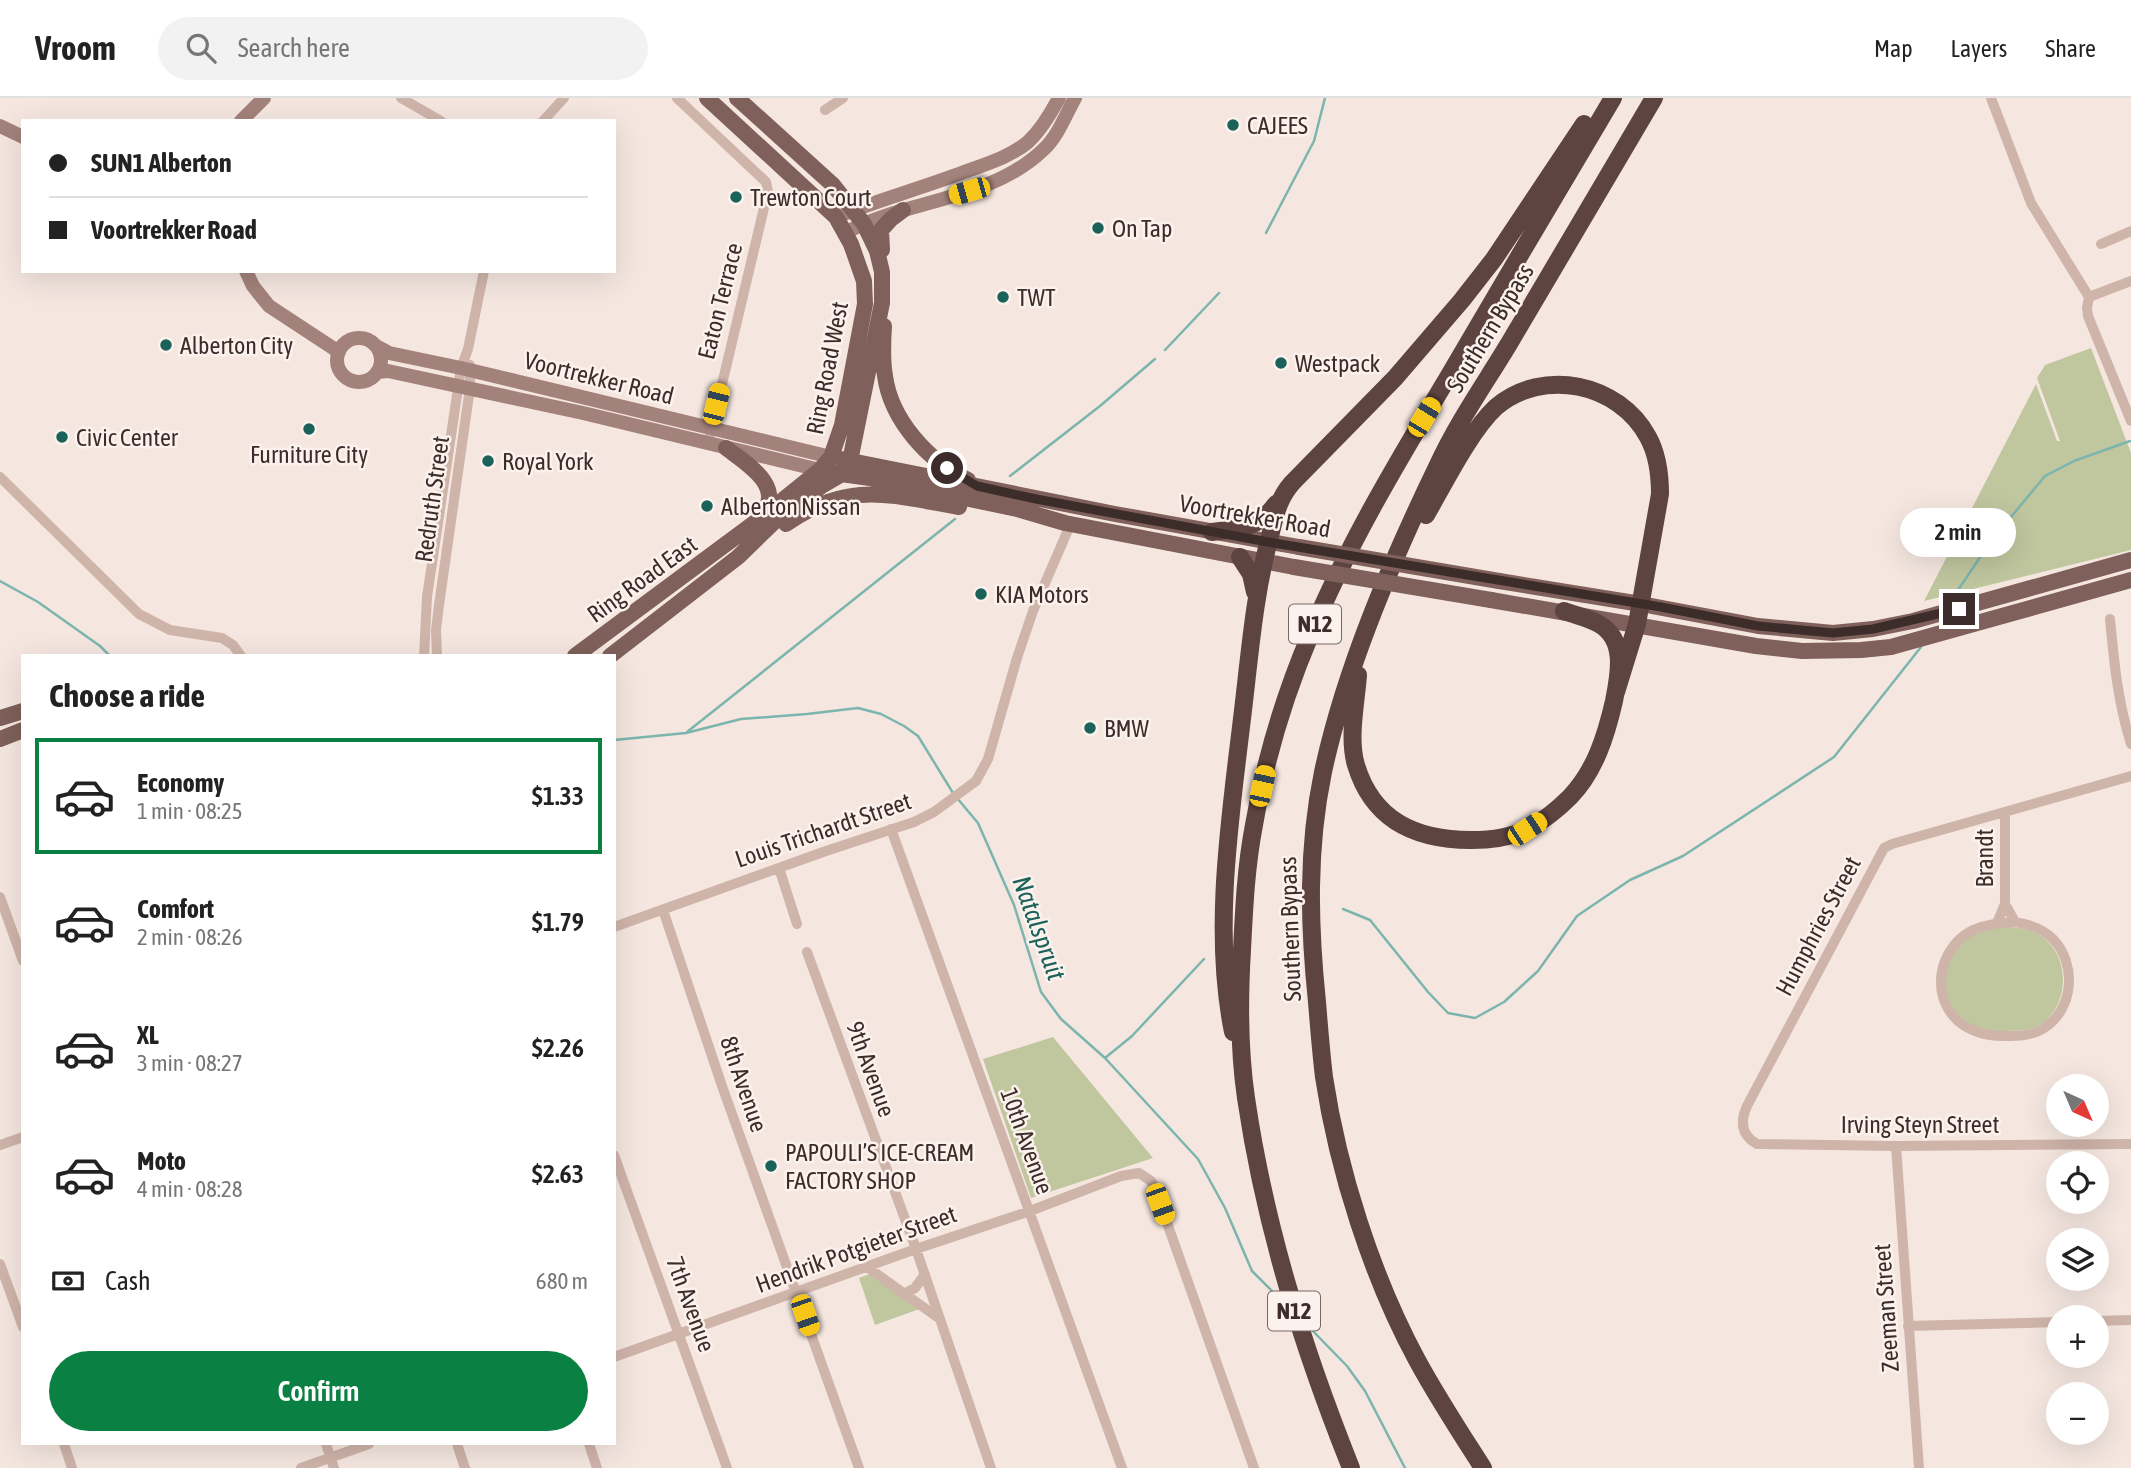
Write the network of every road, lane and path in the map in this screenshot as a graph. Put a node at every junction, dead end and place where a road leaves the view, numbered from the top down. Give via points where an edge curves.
1 (264, 98) edge
2 (401, 98) edge
3 (564, 98) edge
4 (677, 98) edge
5 (707, 98) edge
6 (737, 98) edge
7 (843, 98) edge
8 (1059, 98) edge
9 (1075, 98) edge
10 (1601, 98) edge
11 (1613, 98) edge
12 (1654, 98) edge
13 (1991, 98) edge
14 (825, 110) dead end
15 (244, 119) edge
16 (438, 119) edge
17 (545, 119) edge
18 (0, 126) edge
19 (21, 136) edge
20 (855, 210) junction
21 (903, 210) junction
22 (836, 217) junction
23 (864, 224) junction
24 (2131, 231) edge
25 (845, 233) junction
26 (2101, 244) dead end
27 (882, 272) junction
28 (247, 273) edge
29 (484, 273) edge
30 (2131, 281) edge
31 (2089, 297) junction
32 (882, 303) junction
33 (376, 346) junction
34 (339, 352) junction
35 (466, 369) junction
36 (377, 372) junction
37 (464, 387) junction
38 (585, 398) junction
39 (583, 413) junction
40 (2131, 421) edge
41 (709, 436) junction
42 (726, 448) junction
43 (831, 457) junction
44 (846, 468) junction
45 (820, 470) junction
46 (0, 477) edge
47 (977, 486) junction
48 (952, 501) junction
49 (1279, 501) junction
50 (1068, 523) junction
51 (753, 524) junction
52 (1212, 532) junction
53 (1268, 542) junction
54 (738, 557) junction
55 (1240, 557) junction
56 (2131, 560) edge
57 (1264, 561) junction
58 (2131, 580) edge
59 (1380, 594) junction
60 (1256, 603) junction
61 (1641, 604) junction
62 (1564, 611) junction
63 (2110, 619) dead end
64 (1637, 624) junction
65 (1360, 650) junction
66 (240, 654) edge
67 (424, 654) edge
68 (436, 654) edge
69 (578, 654) edge
70 (613, 654) edge
71 (1616, 692) junction
72 (21, 711) edge
73 (0, 718) edge
74 (21, 731) edge
75 (0, 739) edge
76 (2131, 744) edge
77 (2131, 776) edge
78 (2005, 813) junction
79 (891, 829) junction
80 (779, 868) junction
81 (0, 898) edge
82 (2005, 904) junction
83 (663, 910) junction
84 (2015, 922) junction
85 (1997, 923) junction
86 (797, 924) dead end
87 (616, 926) edge
88 (807, 951) dead end
89 (21, 956) edge
90 (1246, 1097) junction
91 (1748, 1104) joint
92 (21, 1139) edge
93 (2131, 1144) edge
94 (0, 1145) edge
95 (1896, 1146) junction
96 (616, 1160) edge
97 (1030, 1211) junction
98 (916, 1249) junction
99 (0, 1264) edge
100 (867, 1267) junction
101 (925, 1274) junction
102 (797, 1292) junction
103 (904, 1294) junction
104 (940, 1320) junction
105 (2131, 1320) edge
106 (2109, 1321) edge
107 (21, 1322) edge
108 (2046, 1322) edge
109 (1908, 1325) junction
110 (680, 1333) junction
111 (616, 1356) edge
112 (64, 1445) edge
113 (326, 1445) edge
114 (367, 1445) edge
115 (457, 1445) edge
116 (589, 1445) edge
117 (333, 1463) edge
118 (72, 1468) edge
119 (301, 1468) edge
120 (466, 1468) edge
121 (597, 1468) edge
122 (727, 1468) edge
123 (859, 1468) edge
124 (991, 1468) edge
125 (1122, 1468) edge
126 (1254, 1468) edge
127 (1351, 1468) edge
128 (1483, 1468) edge
129 (1919, 1468) edge

1 - 15 street
2 - 16 street
3 - 17 street
4 - 41 street, Eaton Terrace via 766,182 768,191
5 - 22 main road, Ring Road West
6 - 20 main road, Ring Road West
7 - 14 street
8 - 20 street via 1029,141 1007,155
9 - 21 street via 1045,148 1030,160 973,189
10 - 49 highway via 1494,259 1395,378 1292,482
11 - 90 highway, Southern Bypass / N12 via 1371,509 1310,635 1284,706 1254,826 1240,985
12 - 59 highway, Southern Bypass / N12 via 1439,461
13 - 31 street via 2025,191
18 - 19 street
20 - 22 street
20 - 23 main road, Ring Road West
21 - 23 street
21 - 27 main road via 881,230
22 - 25 main road, Ring Road West
23 - 25 street
23 - 27 main road, Ring Road West
24 - 26 street
25 - 43 main road, Ring Road West via 864,281 865,304 842,425
27 - 32 main road, Ring Road West
28 - 34 street via 269,306
29 - 35 street
30 - 31 street
31 - 40 street via 2088,316
32 - 44 main road, Ring Road West
32 - 47 main road via 885,375 895,407 929,454
33 - 34 street via 369,340 352,339
33 - 35 street, Voortrekker Road via 389,353
33 - 36 street via 381,363
34 - 36 street via 339,369 345,377 362,382
35 - 37 street
35 - 38 street, Voortrekker Road
36 - 37 street, Voortrekker Road
37 - 39 street, Voortrekker Road
37 - 67 street via 427,597
37 - 68 street, Redruth Street
38 - 39 street
38 - 41 street, Voortrekker Road
39 - 41 street, Voortrekker Road
41 - 42 street, Voortrekker Road
41 - 43 street, Voortrekker Road
42 - 45 street, Voortrekker Road
42 - 51 main road via 757,472 769,492 764,512
43 - 44 main road, Voortrekker Road
43 - 45 main road, Ring Road East
44 - 45 main road, Voortrekker Road
44 - 47 main road, Voortrekker Road
44 - 48 main road, Voortrekker Road
44 - 54 main road, Ring Road East via 773,523
45 - 51 main road, Ring Road East
46 - 66 street via 139,614 170,630 222,638
47 - 52 main road, Voortrekker Road
48 - 50 main road via 999,514
48 - 50 main road, Voortrekker Road via 1017,509
48 - 54 main road via 878,494 846,496 812,508
49 - 52 highway via 1252,526
49 - 53 highway
50 - 55 main road, Voortrekker Road
50 - 79 street, Louis Trichardt Street via 1017,658 988,759 976,781 934,812
51 - 69 main road, Ring Road East
52 - 53 main road, Voortrekker Road
53 - 57 highway
53 - 61 main road, Voortrekker Road, bridge
54 - 70 main road, Ring Road East
55 - 57 main road, Voortrekker Road
55 - 60 highway via 1253,580
56 - 61 main road, Voortrekker Road via 1913,621 1833,633 1758,626
57 - 60 highway
57 - 62 main road, Voortrekker Road, bridge
58 - 64 main road, Voortrekker Road via 1891,647 1861,650 1756,646
59 - 61 highway via 1461,454 1495,408 1524,389 1566,384 1622,406 1647,435 1654,451 1660,494
59 - 65 highway, Southern Bypass / N12
60 - 90 highway via 1227,844 1225,900 1226,999
61 - 64 highway
62 - 64 main road, Voortrekker Road
62 - 71 highway via 1599,623 1617,644
63 - 76 street via 2117,690
64 - 71 highway
65 - 71 highway via 1353,739 1363,783 1388,816 1413,831 1442,839 1506,837 1550,815 1592,768
65 - 128 highway, Southern Bypass / N12 via 1335,723 1312,843 1313,970 1324,1078 1352,1196 1381,1280 1416,1357
72 - 73 main road
74 - 75 main road
77 - 78 street, Humphries Street
78 - 82 street, Brandt
78 - 91 street, Humphries Street via 1881,851
79 - 80 street, Louis Trichardt Street
79 - 97 street, 10th Avenue
80 - 83 street, Louis Trichardt Street
80 - 86 street
81 - 89 street
82 - 84 street, Brandt
82 - 85 street, Brandt
83 - 87 street, Louis Trichardt Street
83 - 102 street, 8th Avenue
84 - 85 street, Brandt
84 - 85 street, Brandt via 2051,937 2062,950 2069,979 2063,1008 2055,1019 2043,1030 2010,1036 1980,1034 1967,1028 1956,1019 1942,993 1941,971 1956,942
88 - 98 street, 9th Avenue
90 - 127 highway, Southern Bypass / N12 via 1269,1217 1299,1326
91 - 95 street, Irving Steyn Street via 1742,1128 1757,1144
92 - 94 street
93 - 95 street, Irving Steyn Street
95 - 109 street, Zeeman Street
96 - 110 street, 7th Avenue
97 - 98 street, Hendrik Potgieter Street
97 - 125 street, 10th Avenue
97 - 126 street, Hendrik Potgieter Street via 1121,1177 1139,1173 1151,1181
98 - 100 street, Hendrik Potgieter Street
98 - 101 street, 9th Avenue
99 - 107 street
100 - 102 street, Hendrik Potgieter Street
100 - 103 street
101 - 103 street via 915,1289
101 - 104 street, 9th Avenue
102 - 110 street, Hendrik Potgieter Street
102 - 123 street, 8th Avenue
103 - 104 street
104 - 124 street, 9th Avenue
105 - 106 street
108 - 109 street
109 - 129 street, Zeeman Street
110 - 111 street, Hendrik Potgieter Street
110 - 122 street, 7th Avenue
112 - 118 street
113 - 117 street
114 - 117 street
115 - 120 street
116 - 121 street
117 - 119 street

